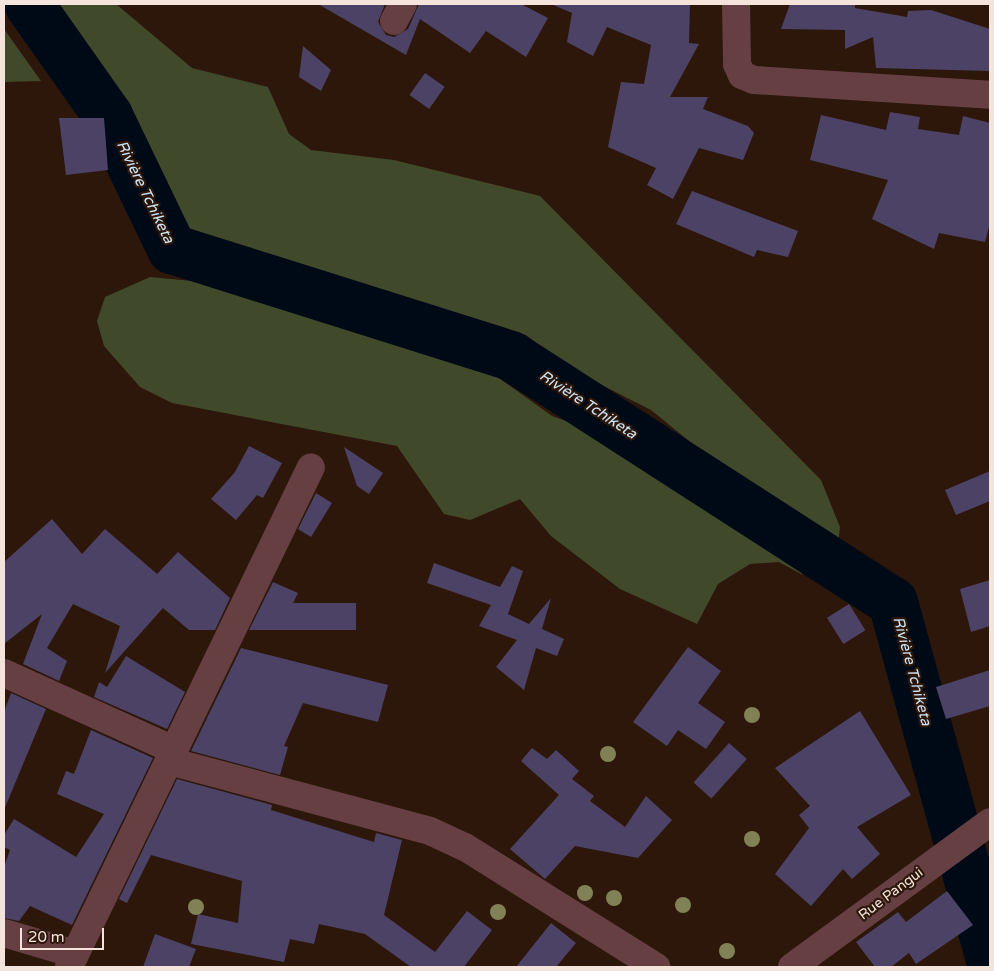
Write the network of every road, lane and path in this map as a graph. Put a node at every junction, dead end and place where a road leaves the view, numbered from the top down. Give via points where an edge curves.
1 (736, 4) edge
2 (990, 95) edge
3 (311, 467) dead end
4 (4, 673) edge
5 (172, 755) junction
6 (990, 822) edge
7 (4, 933) edge
8 (72, 960) edge
9 (656, 967) edge
10 (792, 967) edge

1 - 2 street via 737,64 742,75 754,80
3 - 5 street
4 - 5 street
5 - 8 street
5 - 9 street via 430,831 482,857
6 - 10 street, Rue Pangui
7 - 8 street

